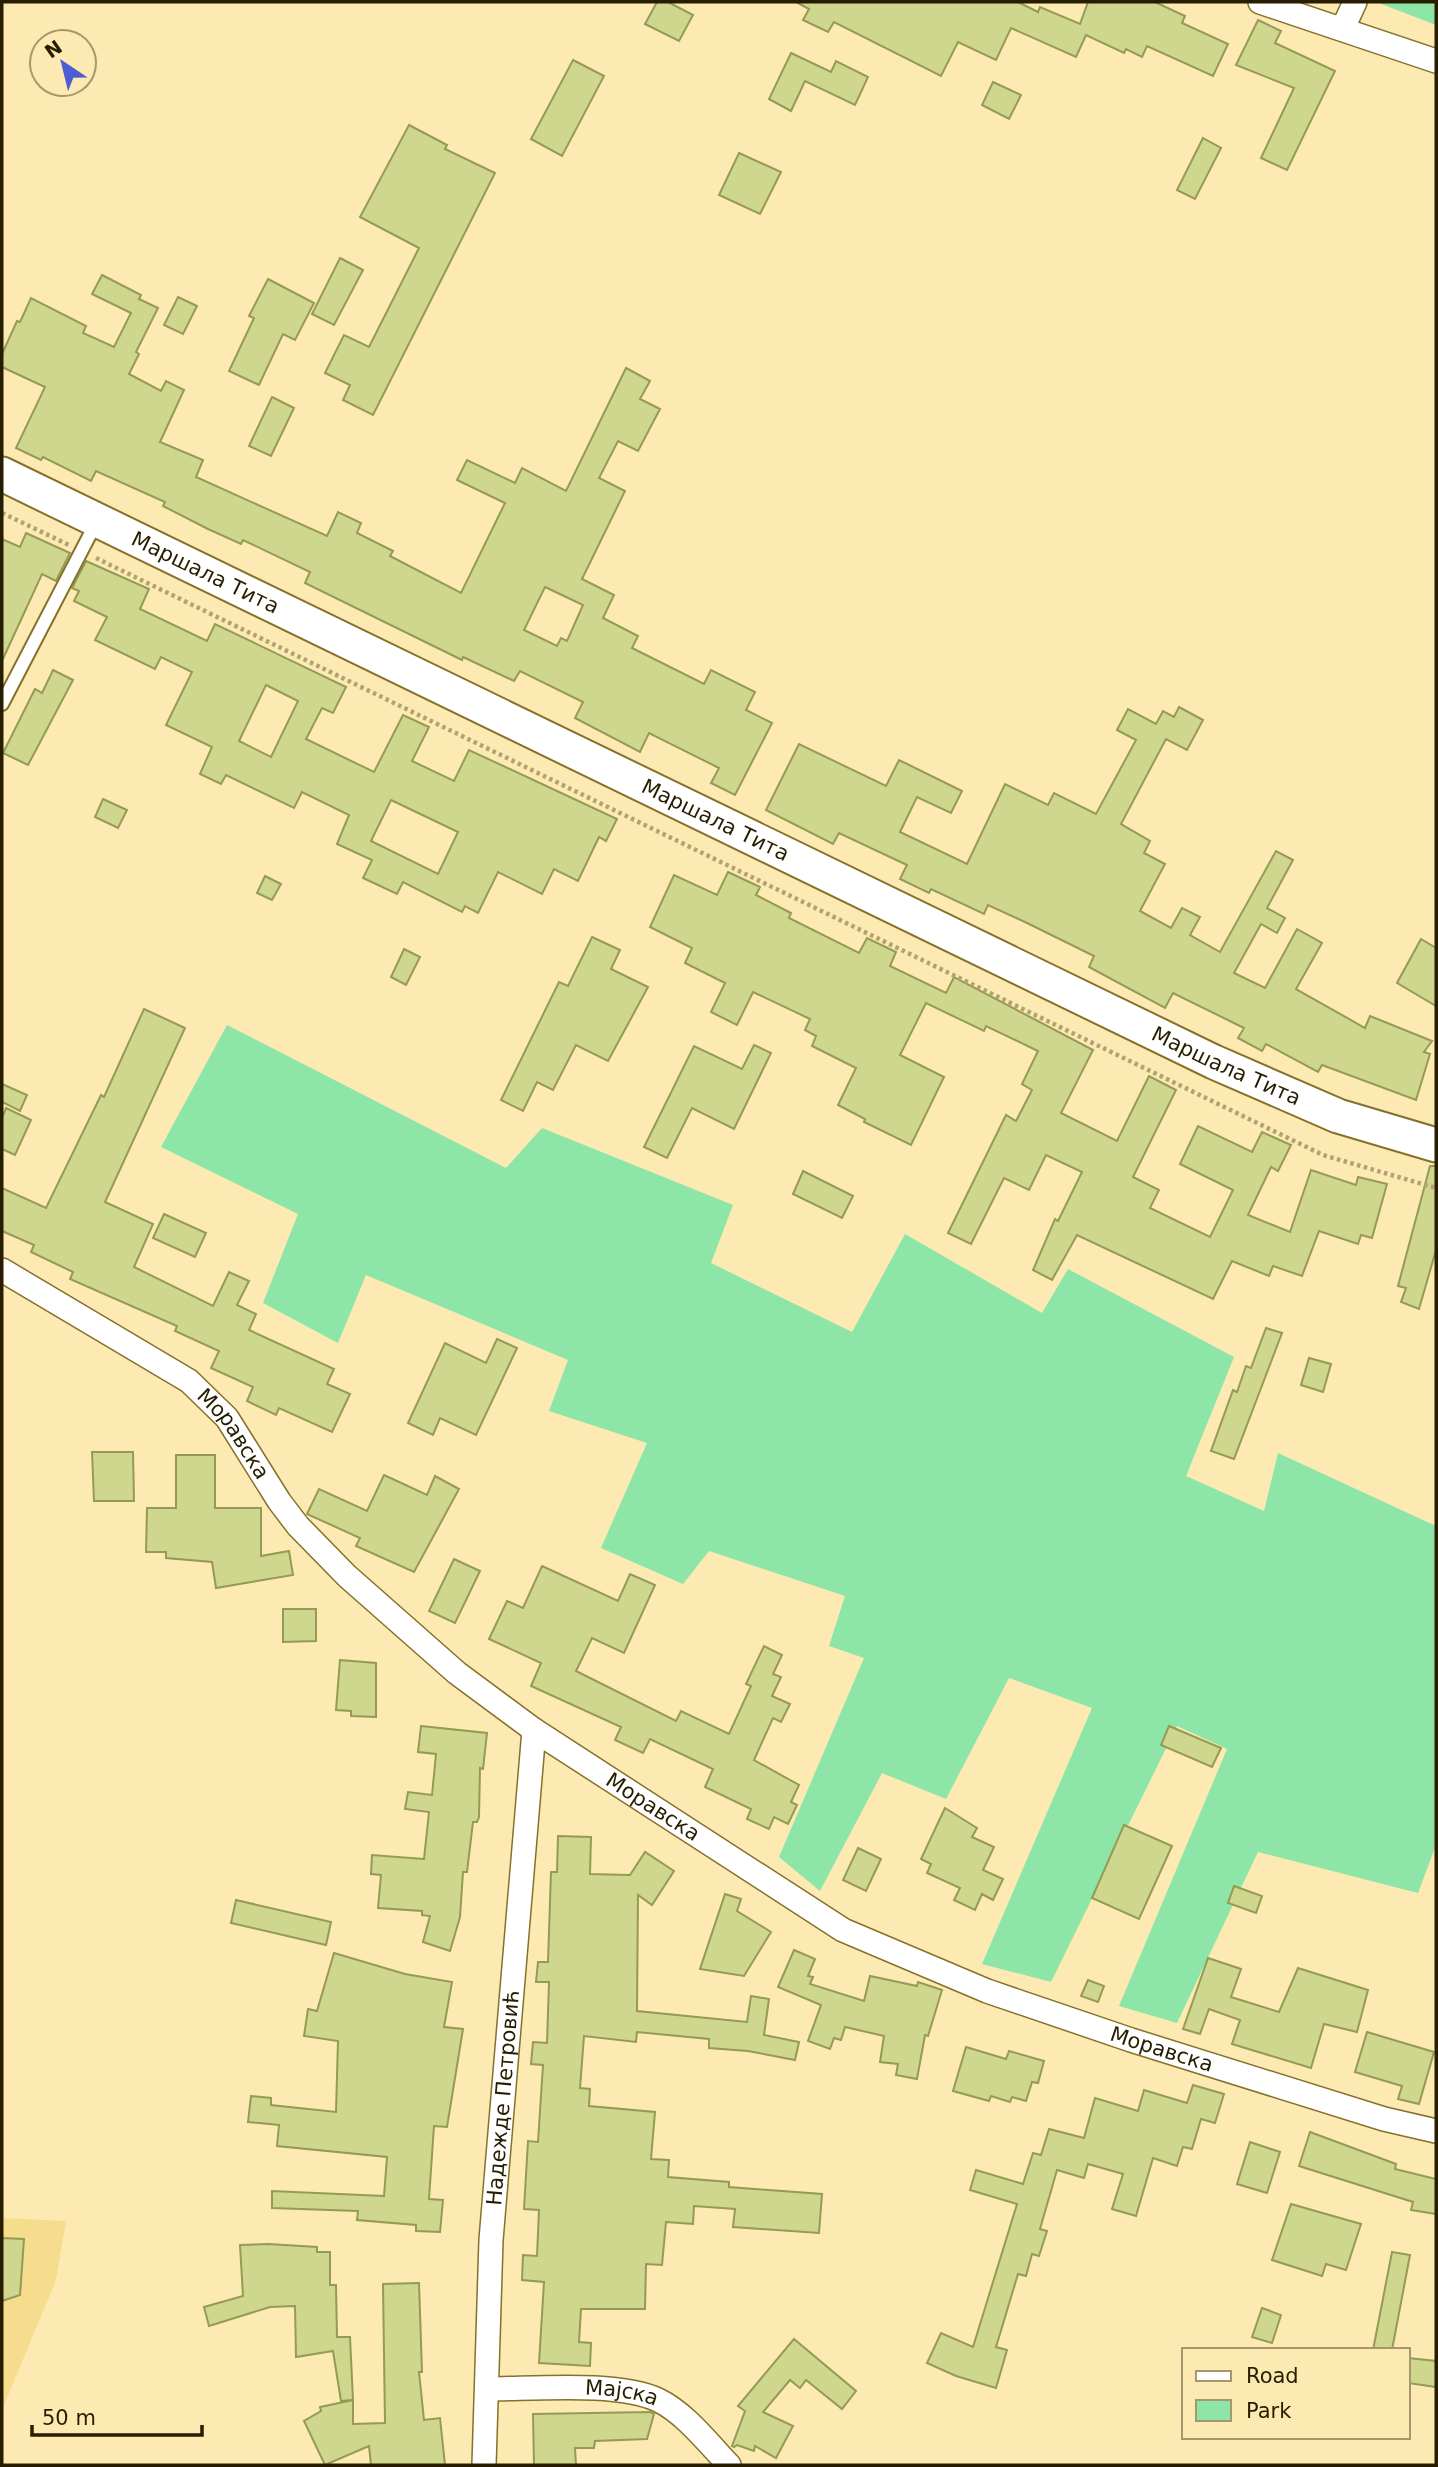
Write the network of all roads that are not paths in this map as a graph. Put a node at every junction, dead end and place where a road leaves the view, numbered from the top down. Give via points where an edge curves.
1 (1260, 2) edge
2 (1355, 2) edge
3 (1343, 28) junction
4 (1436, 61) edge
5 (2, 474) edge
6 (97, 521) junction
7 (2, 704) edge
8 (1436, 1144) edge
9 (2, 1270) edge
10 (534, 1730) junction
11 (1436, 2131) edge
12 (487, 2389) junction
13 (484, 2465) edge
14 (729, 2465) edge

1 - 3 street
2 - 3 street
3 - 4 street
5 - 6 main road, Маршала Тита
6 - 7 lane
6 - 8 main road, Маршала Тита via 1214,1062 1338,1115
9 - 10 street, Моравска via 189,1381 227,1418 299,1527 347,1576 457,1673
10 - 11 street, Моравска via 843,1930 913,1962 1131,2040
10 - 12 street, Надежде Петровић via 492,2240
12 - 13 street, Надежде Петровић
12 - 14 street, Мајска via 637,2393 676,2412

